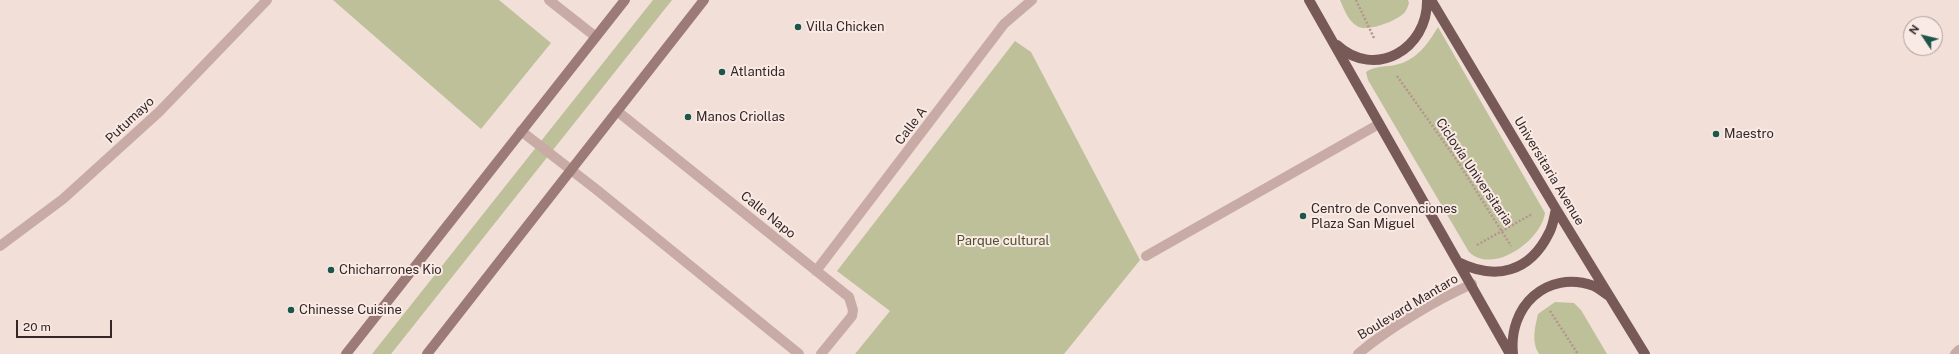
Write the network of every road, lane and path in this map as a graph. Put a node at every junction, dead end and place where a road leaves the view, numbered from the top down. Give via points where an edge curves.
1 (267, 0) edge
2 (549, 0) edge
3 (625, 0) edge
4 (704, 0) edge
5 (1032, 0) edge
6 (1310, 0) edge
7 (1356, 0) edge
8 (1427, 0) edge
9 (1432, 0) edge
10 (596, 37) junction
11 (1332, 41) junction
12 (1384, 58) junction
13 (617, 111) junction
14 (1378, 124) junction
15 (521, 131) junction
16 (571, 170) junction
17 (1554, 206) junction
18 (1502, 232) junction
19 (0, 246) edge
20 (1146, 256) dead end
21 (1457, 260) junction
22 (1523, 265) junction
23 (816, 271) junction
24 (1472, 284) junction
25 (1538, 292) junction
26 (1611, 297) junction
27 (1959, 350) edge
28 (346, 354) edge
29 (427, 354) edge
30 (799, 354) edge
31 (821, 354) edge
32 (1358, 354) edge
33 (1512, 354) edge
34 (1578, 354) edge
35 (1645, 354) edge
36 (1955, 354) edge

1 - 19 street, Putumayo via 159,112 63,199
2 - 10 street
3 - 10 main road
4 - 13 main road
5 - 23 street, Calle A via 1004,24
6 - 11 main road
7 - 12 path, Ciclovía Universitaria
8 - 12 main road via 1427,12 1420,33 1404,50
9 - 17 main road, Universitaria Avenue
10 - 15 main road
11 - 12 main road via 1350,54 1361,58
11 - 14 main road
12 - 18 path, Ciclovía Universitaria via 1456,159
13 - 16 main road
13 - 23 street, Calle Napo
14 - 20 street
14 - 21 main road
15 - 16 street
15 - 28 main road
16 - 29 main road
16 - 30 street
17 - 18 path
17 - 22 main road via 1550,232 1540,250
17 - 26 main road, Universitaria Avenue
18 - 21 path
18 - 22 path, Ciclovía Universitaria
21 - 22 main road via 1474,270 1490,273 1507,271
21 - 24 main road
23 - 31 street, Calle Napo via 849,298 853,310 849,322
24 - 32 street, Boulevard Mantaro via 1455,291 1373,341
24 - 33 main road
25 - 26 main road via 1556,283 1575,282 1594,286
25 - 33 main road via 1524,305 1515,322 1511,340
25 - 34 path
26 - 35 main road, Universitaria Avenue
27 - 36 street

